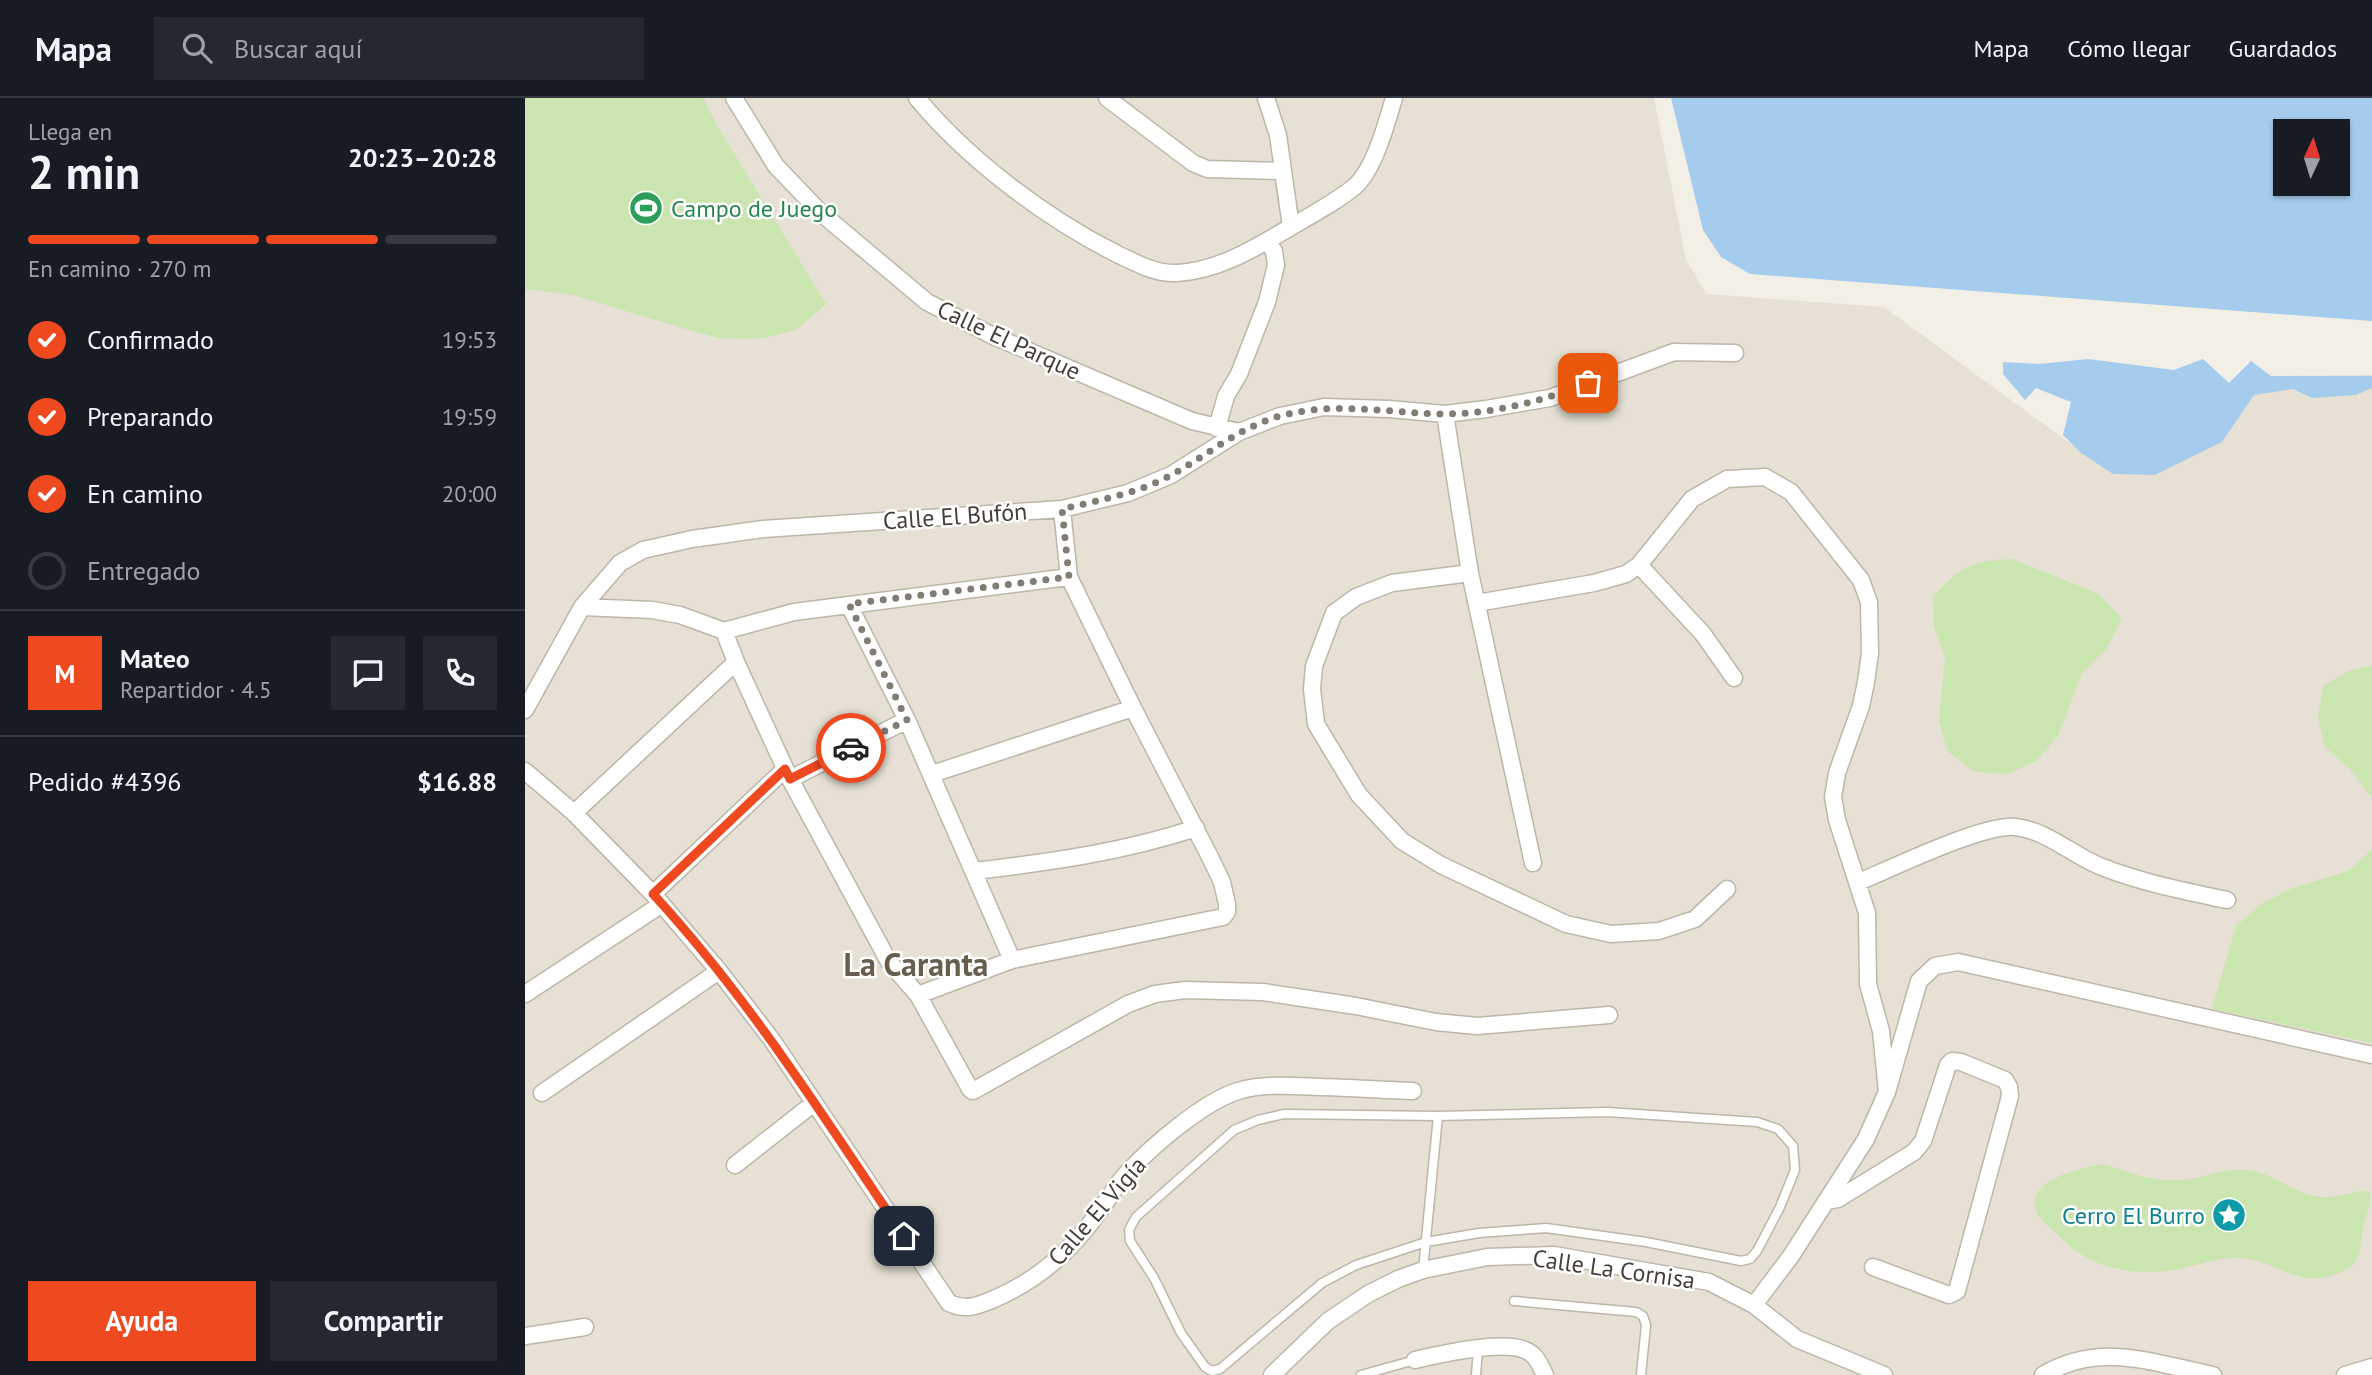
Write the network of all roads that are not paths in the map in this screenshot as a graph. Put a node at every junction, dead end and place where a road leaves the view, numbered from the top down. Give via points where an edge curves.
1 (734, 98) edge
2 (917, 98) edge
3 (1107, 98) edge
4 (1266, 98) edge
5 (1394, 98) edge
6 (1283, 171) junction
7 (1291, 227) junction
8 (1267, 241) junction
9 (1735, 353) dead end
10 (1445, 414) junction
11 (1217, 428) junction
12 (1239, 432) junction
13 (1062, 509) junction
14 (1639, 565) junction
15 (1470, 573) junction
16 (1069, 577) junction
17 (1476, 603) junction
18 (849, 604) junction
19 (582, 607) junction
20 (724, 631) junction
21 (736, 662) junction
22 (1734, 678) dead end
23 (1133, 708) junction
24 (525, 710) edge
25 (907, 720) junction
26 (525, 771) edge
27 (788, 774) junction
28 (932, 774) junction
29 (574, 813) junction
30 (1196, 828) junction
31 (1533, 863) dead end
32 (975, 871) junction
33 (1859, 882) junction
34 (1727, 889) dead end
35 (657, 899) junction
36 (2227, 900) dead end
37 (1012, 960) junction
38 (719, 971) junction
39 (525, 994) edge
40 (918, 995) junction
41 (1609, 1015) dead end
42 (2372, 1055) edge
43 (1413, 1091) dead end
44 (1887, 1092) junction
45 (542, 1093) dead end
46 (814, 1103) junction
47 (1438, 1116) junction
48 (735, 1166) dead end
49 (1826, 1201) junction
50 (1426, 1242) junction
51 (1873, 1266) dead end
52 (1423, 1270) junction
53 (1514, 1301) dead end
54 (1754, 1305) junction
55 (585, 1327) dead end
56 (525, 1336) edge
57 (1478, 1349) junction
58 (1415, 1360) joint
59 (1392, 1366) junction
60 (2372, 1367) edge
61 (1272, 1375) edge
62 (1361, 1375) edge
63 (1387, 1375) edge
64 (1476, 1375) edge
65 (1545, 1375) edge
66 (1641, 1375) edge
67 (1884, 1375) edge
68 (2043, 1375) edge
69 (2213, 1375) edge
70 (2345, 1375) edge

1 - 11 street, Calle El Parque via 776,166 821,213 927,302 991,335
2 - 8 street via 987,167 1044,212 1137,264 1178,273 1230,261
3 - 6 street via 1207,169
4 - 6 street
5 - 7 street via 1381,141 1360,182
6 - 7 street
7 - 8 street
8 - 11 street via 1276,265 1267,302
9 - 10 street, Calle El Bufón via 1674,352 1550,398
10 - 12 street, Calle El Bufón via 1324,407 1280,416
10 - 15 street
11 - 12 street, Calle El Parque
12 - 13 street, Calle El Bufón via 1171,475 1128,493
13 - 16 street
13 - 19 street, Calle El Bufón via 763,529 667,543 621,563
14 - 17 street via 1626,574 1594,583
14 - 22 street via 1703,634
14 - 33 street via 1692,499 1727,479 1765,478 1791,492 1861,580 1869,602 1870,653 1861,706 1833,797
15 - 17 street
15 - 34 street via 1392,583 1356,597 1334,613 1314,666 1316,724 1360,795 1402,841 1441,865 1566,925 1611,934 1659,931 1695,919
16 - 18 street
16 - 23 street
17 - 31 street
18 - 20 street via 794,612
18 - 25 street
19 - 20 street via 652,610
19 - 24 street, Calle El Bufón
20 - 21 street
21 - 27 street
21 - 29 street
23 - 28 street
23 - 30 street
25 - 27 street
25 - 28 street
26 - 29 street, Calle El Vigía
27 - 35 street
27 - 40 street via 889,962
28 - 32 street
29 - 35 street, Calle El Vigía
30 - 32 street via 1083,857
30 - 37 street via 1222,882 1227,904 1223,917
32 - 37 street
33 - 36 street via 1997,828 2014,827 2033,830 2099,866 2142,881
33 - 44 street via 1867,913 1868,984 1881,1031
35 - 38 street, Calle El Vigía
35 - 39 street
37 - 40 street
38 - 45 street
38 - 46 street, Calle El Vigía
40 - 41 street via 973,1091 1128,1004 1185,990 1263,992 1477,1026
42 - 44 street via 1958,961 1935,966 1919,981
43 - 46 street, Calle El Vigía via 1269,1085 1237,1091 1209,1105 1154,1146 1125,1175 1069,1248 1041,1274 977,1306 961,1308 949,1303
44 - 49 street via 1866,1139
46 - 48 street
47 - 50 lane
47 - 50 lane via 1284,1114 1258,1120 1234,1130 1136,1217 1129,1230 1130,1241 1181,1334 1212,1371 1322,1283 1356,1265
47 - 50 lane via 1607,1112 1757,1122 1778,1129 1793,1146 1794,1170 1758,1251 1741,1261 1546,1228
49 - 51 street via 1838,1199 1914,1152 1923,1140 1952,1061 2005,1080 2010,1096 1957,1291 1949,1295
49 - 54 street
50 - 52 lane
52 - 54 street, Calle La Cornisa via 1487,1256 1554,1255 1709,1282
52 - 61 street, Calle La Cornisa via 1368,1294 1328,1321
53 - 66 lane via 1643,1316
54 - 67 street, Calle La Cornisa via 1797,1339
55 - 56 street
57 - 58 street
57 - 64 lane
57 - 65 street via 1527,1350
58 - 59 lane
59 - 62 lane
59 - 63 lane
60 - 70 street
68 - 69 street via 2061,1364 2102,1356 2141,1359

